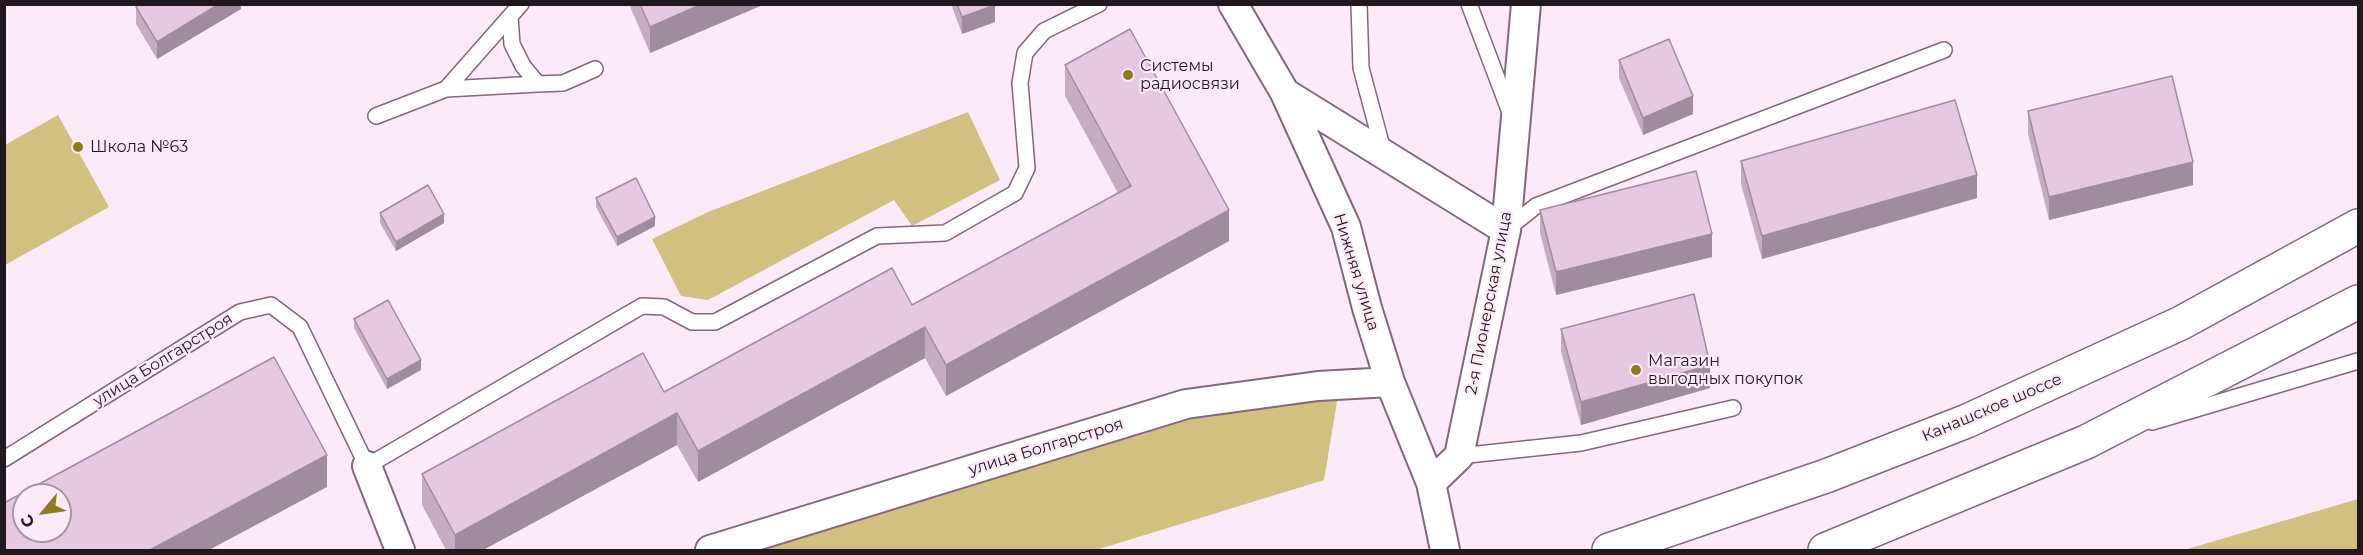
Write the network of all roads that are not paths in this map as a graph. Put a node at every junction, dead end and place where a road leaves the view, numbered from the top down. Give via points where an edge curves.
1 (521, 4) edge
2 (1099, 4) edge
3 (1233, 4) edge
4 (1359, 4) edge
5 (1469, 4) edge
6 (1526, 4) edge
7 (510, 16) junction
8 (1944, 50) dead end
9 (595, 69) dead end
10 (538, 84) junction
11 (446, 89) junction
12 (1285, 93) junction
13 (376, 116) dead end
14 (1515, 126) junction
15 (1384, 155) junction
16 (2358, 226) edge
17 (1506, 230) junction
18 (2358, 302) edge
19 (2358, 361) edge
20 (1390, 382) junction
21 (1733, 408) dead end
22 (2086, 442) junction
23 (1460, 456) junction
24 (4, 459) edge
25 (367, 466) junction
26 (1431, 483) junction
27 (400, 550) edge
28 (710, 550) edge
29 (1445, 550) edge
30 (1609, 550) edge
31 (1825, 550) edge

1 - 7 lane
2 - 25 lane via 1044,31 1025,53 1020,82 1028,168 1015,194 945,233 877,236 715,322 692,322 664,306 642,306
3 - 12 street, Нижняя улица
4 - 15 lane via 1361,68
5 - 14 lane
6 - 14 street, 2-я Пионерская улица
7 - 10 lane via 512,44
7 - 11 lane
8 - 17 lane via 1536,206
9 - 10 lane via 563,83
10 - 11 lane
11 - 13 lane
12 - 15 street
12 - 20 street, Нижняя улица via 1346,227
14 - 17 street, 2-я Пионерская улица
15 - 17 street
16 - 30 main road, Канашское шоссе via 2181,323 1967,421 1826,476
17 - 23 street, 2-я Пионерская улица
18 - 22 main road
19 - 22 lane
20 - 26 street, Нижняя улица
20 - 28 street, улица Болгарстроя via 1318,386 1186,404
21 - 23 lane via 1581,443
22 - 31 main road
23 - 26 street
24 - 25 lane, улица Болгарстроя via 240,312 272,305 300,327
25 - 27 street, улица Болгарстроя
26 - 29 street

